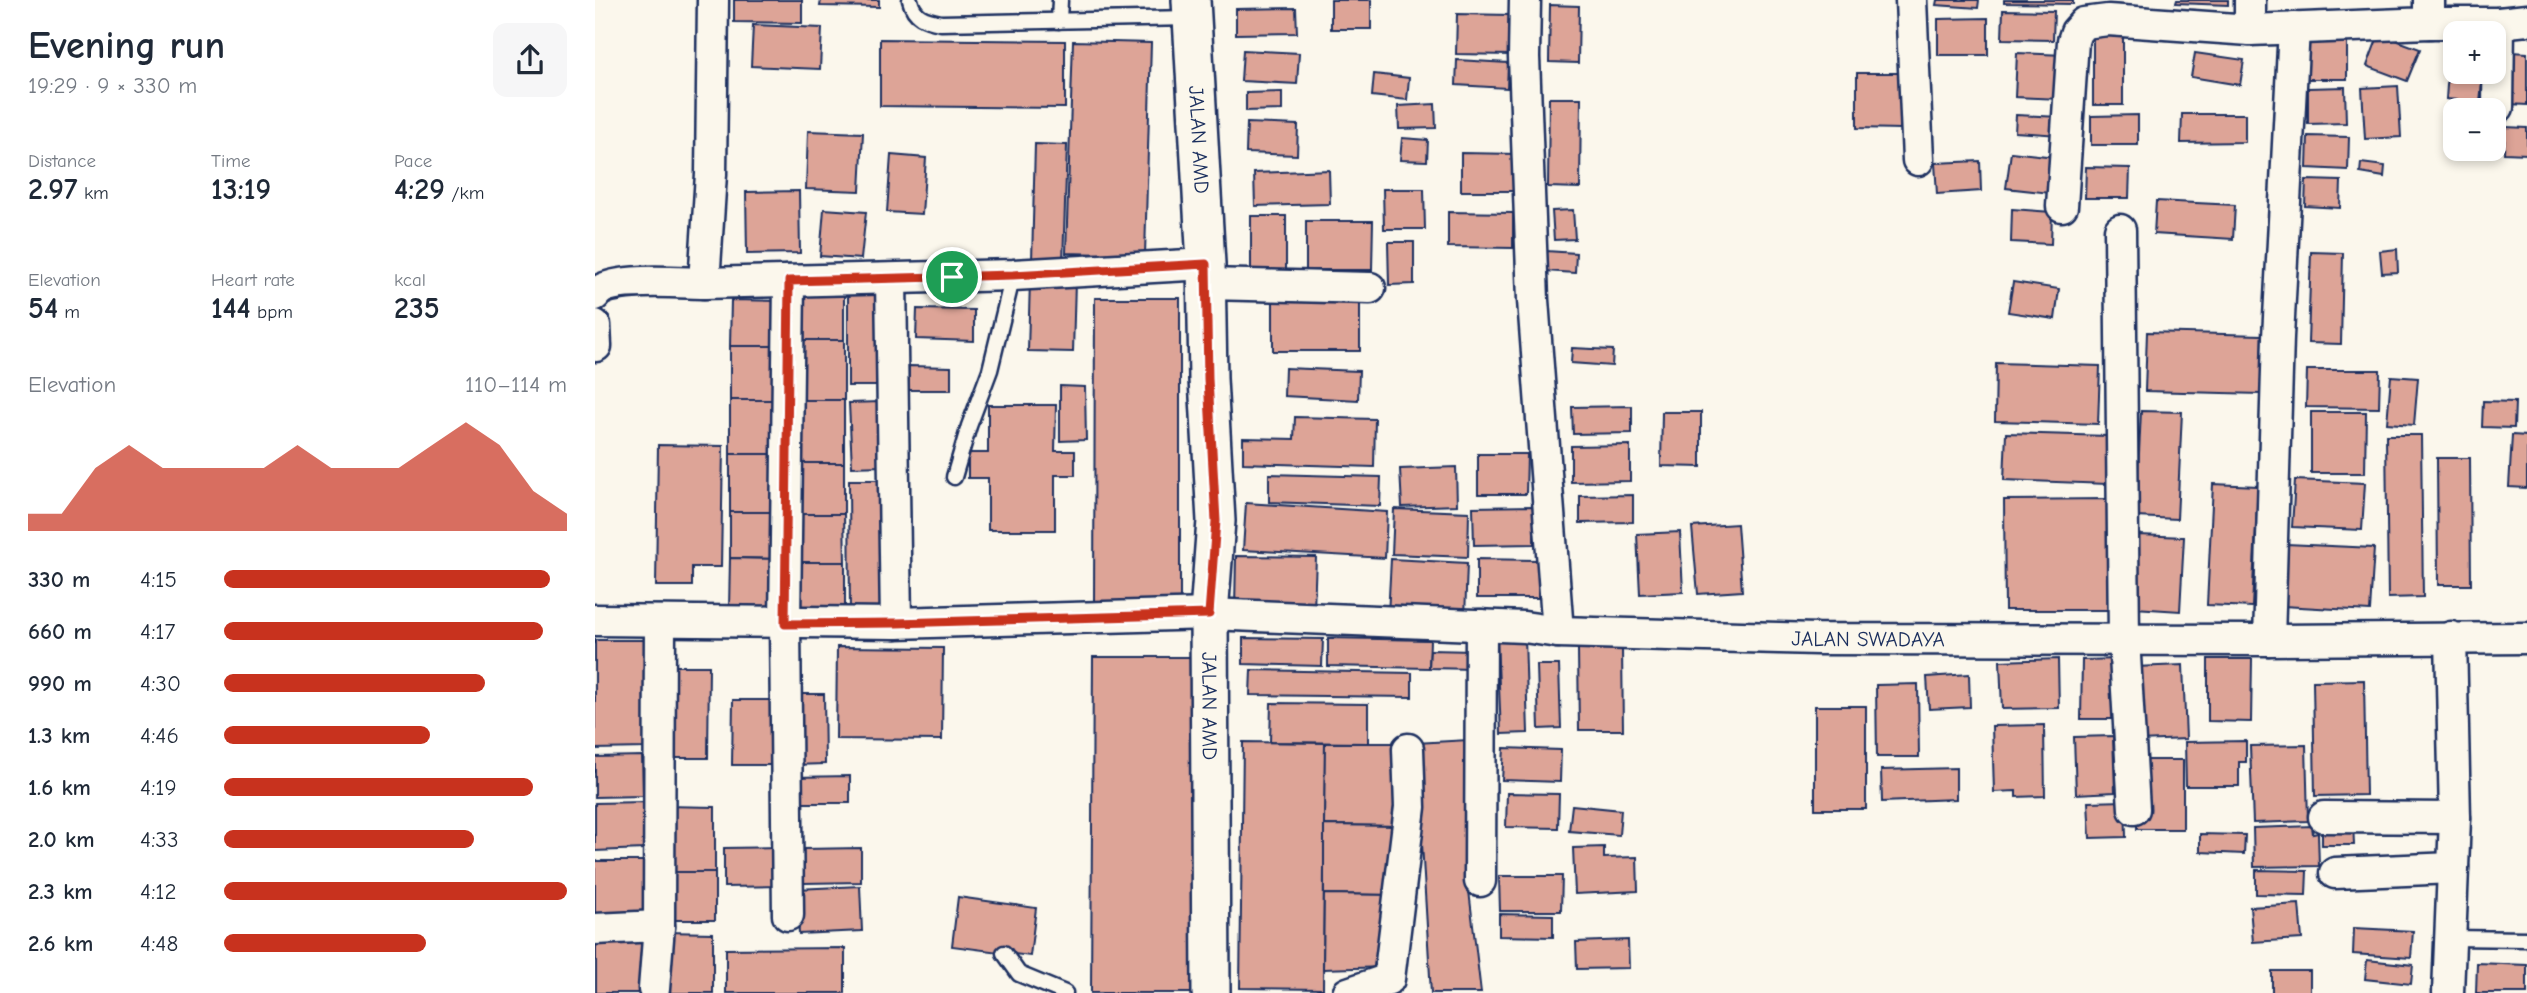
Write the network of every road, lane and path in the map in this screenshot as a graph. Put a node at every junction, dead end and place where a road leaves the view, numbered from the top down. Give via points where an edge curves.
1 (713, 0) edge
2 (910, 0) edge
3 (1060, 0) edge
4 (1525, 0) edge
5 (1911, 0) edge
6 (2250, 0) edge
7 (1191, 9) edge
8 (2107, 10) edge
9 (2429, 12) edge
10 (1059, 21) junction
11 (2513, 21) edge
12 (2294, 28) junction
13 (2250, 30) junction
14 (2500, 98) edge
15 (1918, 160) dead end
16 (2063, 206) dead end
17 (2120, 230) dead end
18 (1206, 274) junction
19 (1013, 275) junction
20 (891, 279) junction
21 (789, 281) junction
22 (704, 283) junction
23 (1370, 288) dead end
24 (595, 295) edge
25 (954, 477) dead end
26 (1209, 614) junction
27 (595, 620) edge
28 (660, 621) junction
29 (896, 623) junction
30 (785, 624) junction
31 (1481, 625) junction
32 (1558, 632) junction
33 (2451, 637) junction
34 (2527, 638) edge
35 (2124, 639) junction
36 (2269, 640) junction
37 (1408, 749) dead end
38 (2134, 809) dead end
39 (2324, 817) dead end
40 (2455, 818) junction
41 (2453, 867) junction
42 (2335, 873) dead end
43 (1480, 881) dead end
44 (788, 915) dead end
45 (659, 926) junction
46 (595, 929) edge
47 (2451, 938) junction
48 (2527, 939) edge
49 (1004, 953) dead end
50 (653, 989) dead end
51 (1065, 993) edge
52 (1211, 993) edge
53 (1348, 993) edge
54 (2448, 993) edge

1 - 22 street via 711,174
2 - 10 lane via 920,18 941,23
3 - 10 lane
4 - 32 street via 1533,300
5 - 15 street
6 - 13 street
7 - 10 lane
7 - 18 street, JALAN AMD
8 - 13 street
8 - 16 street via 2084,23 2073,41
9 - 11 street
9 - 12 street
11 - 14 street
12 - 13 street
12 - 36 street via 2278,324
17 - 35 street
18 - 19 street
18 - 23 street
18 - 26 street, JALAN AMD via 1216,521
19 - 20 street
19 - 25 lane via 990,370
20 - 21 street
20 - 29 street
21 - 22 street
21 - 30 street
22 - 24 street via 607,285
26 - 29 street, JALAN SWADAYA
26 - 31 street, JALAN SWADAYA
26 - 52 street, JALAN AMD
27 - 28 street, JALAN SWADAYA
28 - 30 street, JALAN SWADAYA
28 - 45 street
29 - 30 street, JALAN SWADAYA
30 - 44 street
31 - 32 street, JALAN SWADAYA
31 - 43 street
32 - 35 street, JALAN SWADAYA via 1818,639
33 - 34 street, JALAN SWADAYA
33 - 36 street, JALAN SWADAYA
33 - 40 street
35 - 36 street, JALAN SWADAYA
35 - 38 street
37 - 53 street via 1410,807 1389,979
39 - 40 street
40 - 41 street
41 - 42 street
41 - 47 street
45 - 46 street
45 - 50 street
47 - 48 lane
47 - 54 street
49 - 51 lane via 1019,974

